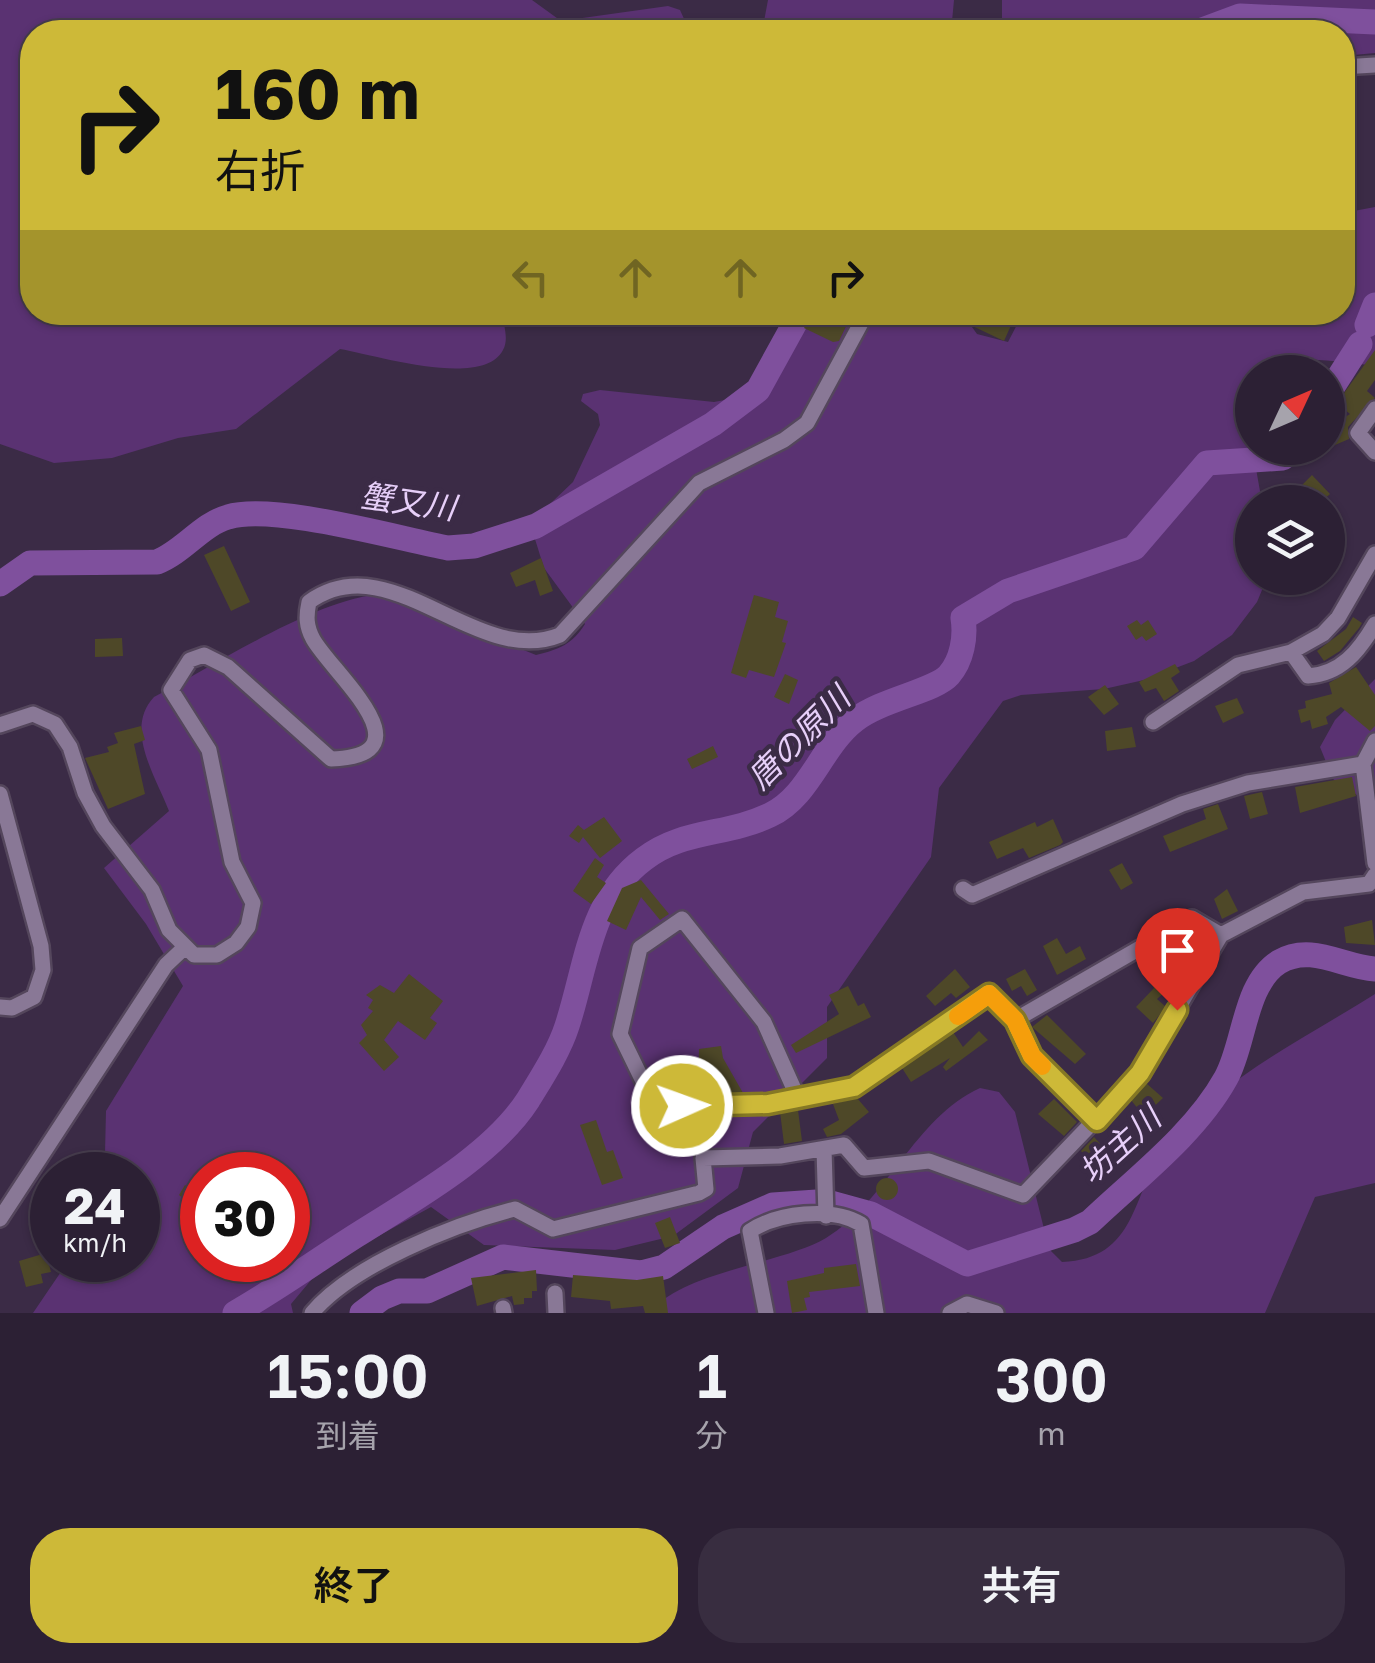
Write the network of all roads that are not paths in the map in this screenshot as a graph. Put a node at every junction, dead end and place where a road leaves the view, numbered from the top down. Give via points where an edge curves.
1 (859, 325) edge
2 (1375, 409) edge
3 (1375, 452) edge
4 (1375, 554) edge
5 (1375, 624) edge
6 (1291, 652) junction
7 (1153, 722) dead end
8 (0, 725) edge
9 (1375, 741) edge
10 (1363, 764) junction
11 (1, 796) edge
12 (1375, 863) edge
13 (1375, 875) edge
14 (963, 888) dead end
15 (1221, 936) junction
16 (183, 949) junction
17 (0, 1007) edge
18 (1015, 1020) junction
19 (798, 1098) junction
20 (1097, 1121) junction
21 (824, 1149) junction
22 (826, 1216) junction
23 (0, 1219) edge
24 (556, 1293) dead end
25 (312, 1313) edge
26 (556, 1313) edge
27 (766, 1313) edge
28 (876, 1313) edge
29 (950, 1313) edge
30 (996, 1313) edge

1 - 16 street via 807,423 698,483 560,634 516,642 394,591 325,590 309,602 305,618 313,640 376,727 363,752 330,759 228,667 204,655 190,660 171,690 209,750 232,862 252,902 248,927 236,943 217,955
2 - 3 street via 1358,433
4 - 6 street via 1338,618
5 - 6 street via 1347,662 1322,675 1308,676
6 - 7 street via 1238,665
8 - 16 street via 32,714 55,724 103,826 152,890
9 - 10 street
10 - 12 street
10 - 14 street via 1248,783 1076,846 972,895
11 - 17 street via 43,970 34,997
13 - 15 street via 1370,884 1302,892
15 - 18 street via 1192,918
15 - 20 street via 1140,1073
16 - 23 street via 166,964
18 - 19 street via 989,994 854,1087
18 - 20 street via 1032,1056
19 - 19 street via 656,1108 650,1103 620,1034 640,948 682,919 764,1022
20 - 21 street via 1023,1194 948,1164 864,1168 844,1144
21 - 22 street
21 - 25 street via 703,1158 706,1190 554,1229 514,1208 476,1218 378,1266
22 - 27 street via 770,1218 750,1232
22 - 28 street via 861,1224
24 - 26 street
29 - 30 street via 968,1304

